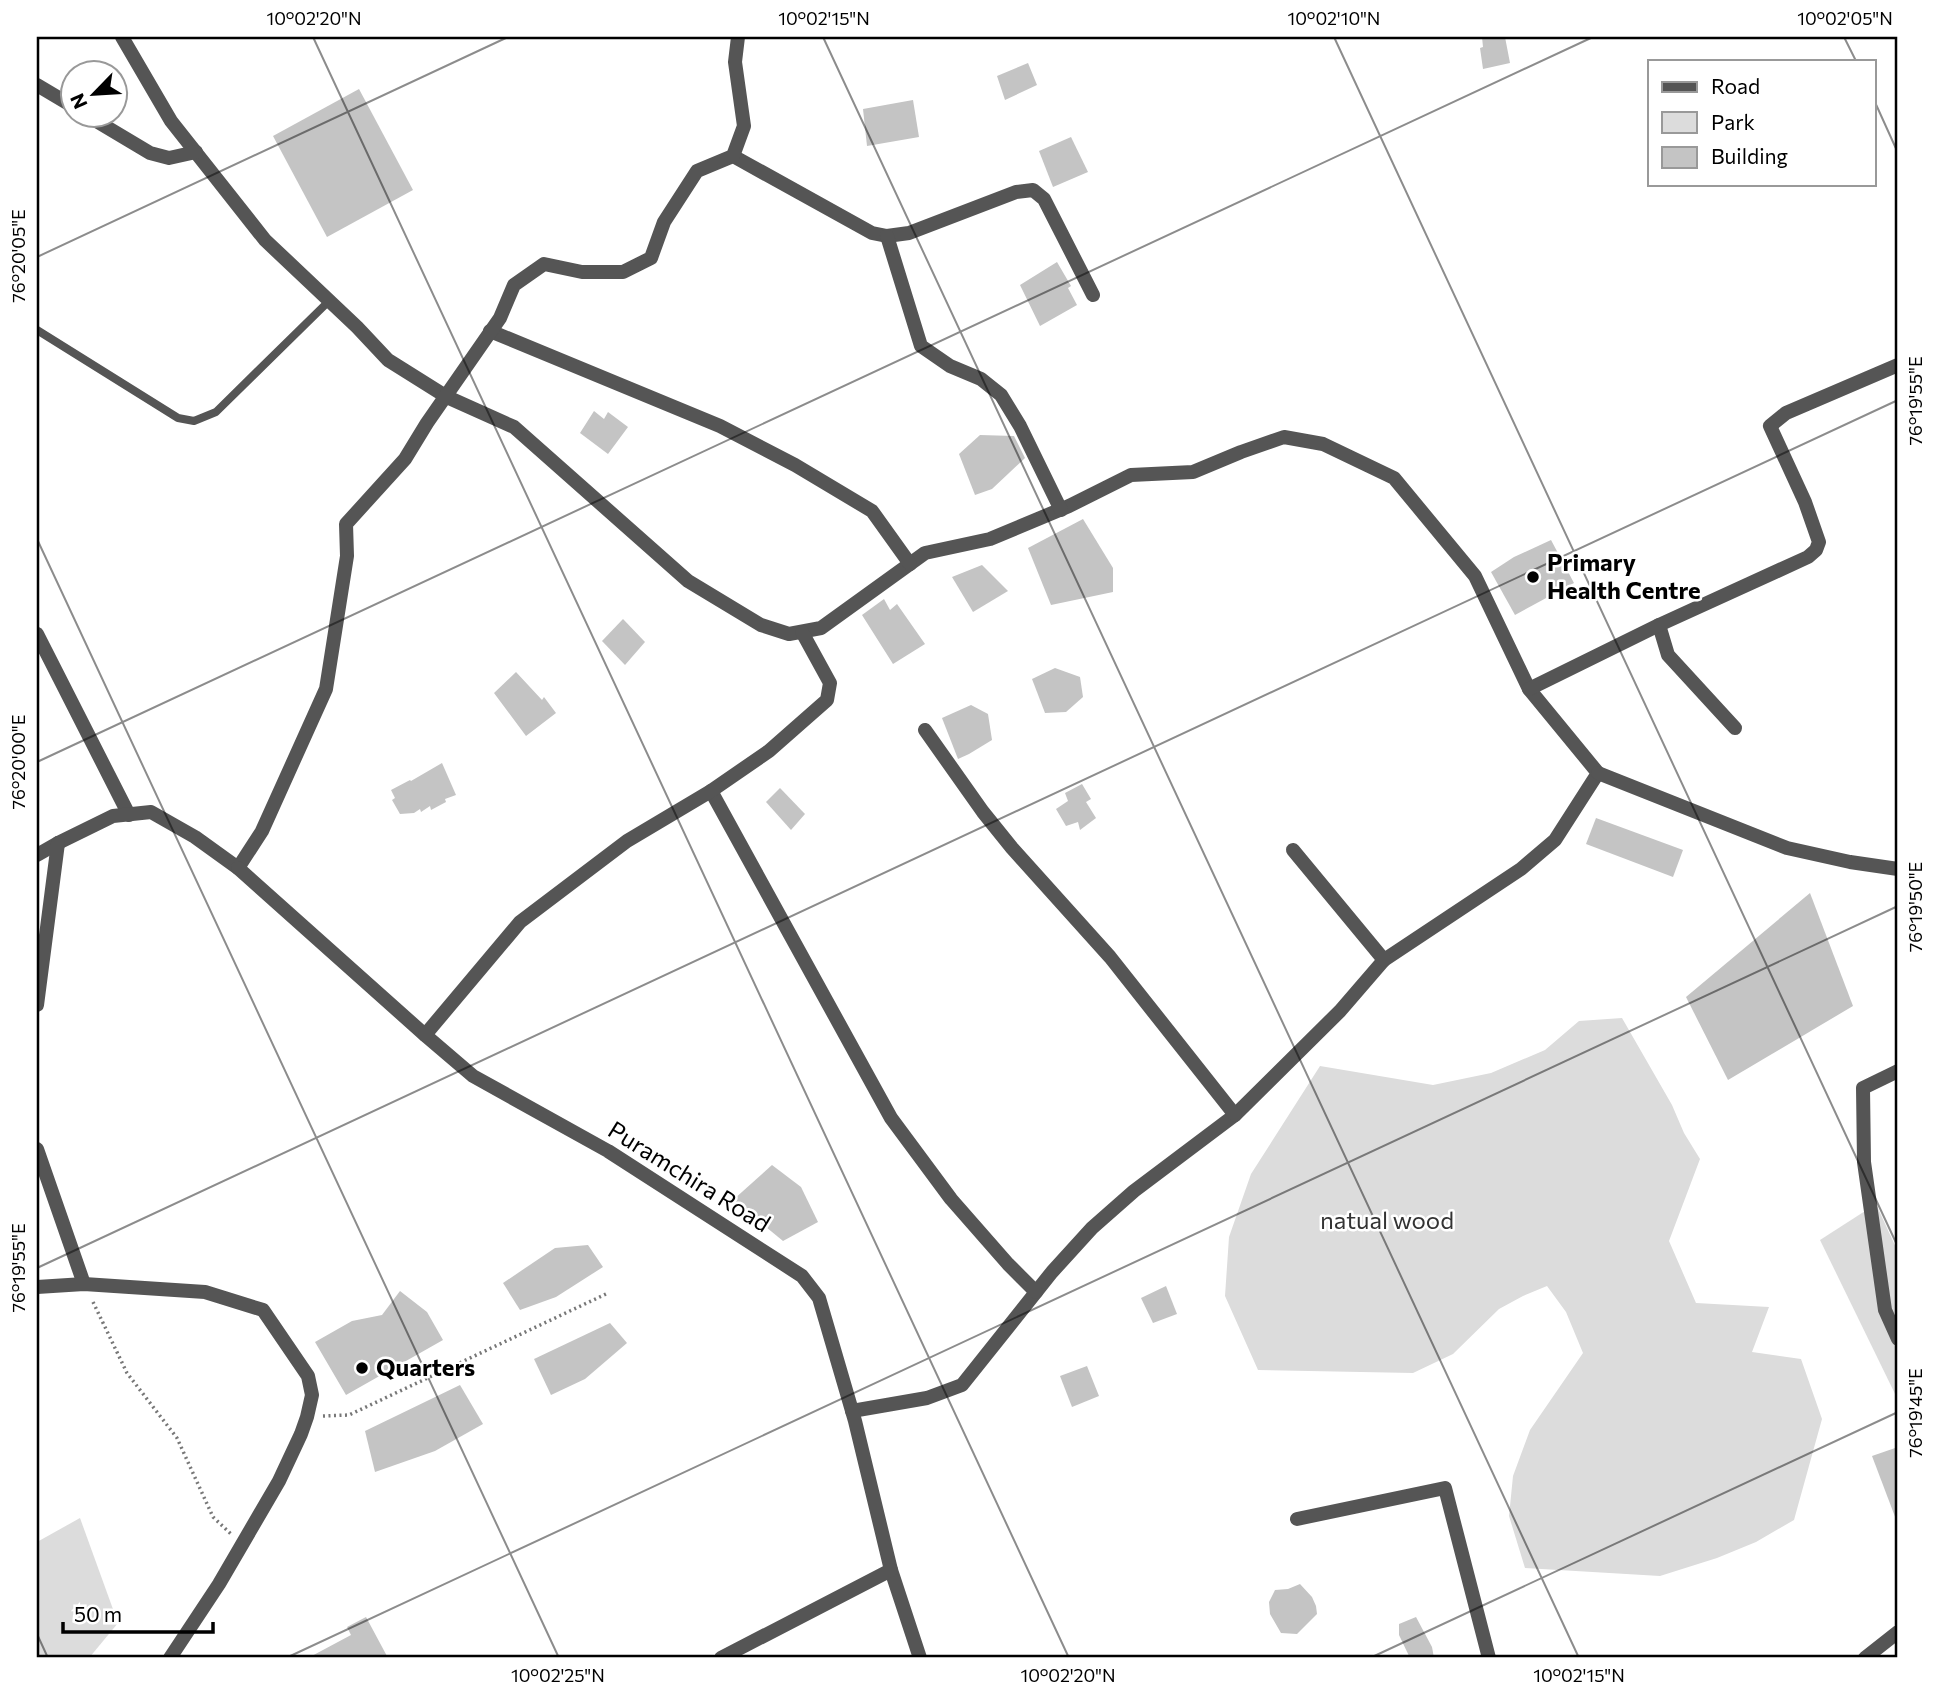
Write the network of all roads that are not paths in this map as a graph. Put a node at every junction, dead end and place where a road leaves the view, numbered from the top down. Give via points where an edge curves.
1 (122, 37) edge
2 (738, 37) edge
3 (37, 85) edge
4 (60, 99) edge
5 (111, 130) edge
6 (196, 152) junction
7 (733, 156) junction
8 (887, 236) junction
9 (1093, 295) dead end
10 (329, 301) junction
11 (37, 330) edge
12 (490, 331) junction
13 (1898, 365) edge
14 (447, 397) junction
15 (1061, 510) junction
16 (910, 564) junction
17 (1659, 625) junction
18 (802, 632) junction
19 (37, 634) edge
20 (1529, 689) junction
21 (1735, 728) dead end
22 (925, 730) dead end
23 (1598, 773) junction
24 (711, 792) junction
25 (129, 815) junction
26 (58, 843) junction
27 (1293, 850) dead end
28 (37, 855) edge
29 (238, 868) junction
30 (1898, 869) edge
31 (37, 911) edge
32 (47, 929) junction
33 (1384, 960) junction
34 (37, 1005) edge
35 (425, 1035) junction
36 (1898, 1071) edge
37 (1235, 1115) junction
38 (37, 1149) edge
39 (84, 1284) junction
40 (37, 1287) edge
41 (1036, 1292) junction
42 (1898, 1339) edge
43 (852, 1411) junction
44 (1297, 1520) dead end
45 (891, 1570) junction
46 (1898, 1632) edge
47 (170, 1658) edge
48 (721, 1658) edge
49 (920, 1658) edge
50 (1489, 1658) edge
51 (1865, 1658) edge

1 - 6 street via 171,121
2 - 7 street via 735,62 744,126
3 - 4 street
5 - 6 street via 150,153 169,158
6 - 10 street via 265,240
7 - 8 street via 872,233
7 - 12 street via 697,171 664,222 651,258 623,272 582,272 544,264 514,285
8 - 9 street via 909,233 1032,190 1044,199
8 - 15 street via 921,346 1001,395
10 - 11 lane via 216,412 194,421 178,418
10 - 14 street via 388,360
12 - 14 street
12 - 16 street via 720,426 795,465 872,511
13 - 17 street via 1786,412 1770,426 1819,542 1808,558
14 - 18 street via 514,427 688,581 761,625 789,634
14 - 29 street via 405,459 346,524 347,556 326,690 262,831
15 - 16 street via 990,539 925,553
15 - 20 street via 1131,475 1193,472 1284,437 1323,444 1394,478 1475,576
16 - 18 street via 821,628
17 - 20 street
17 - 21 street via 1668,655
18 - 24 street via 830,683 827,700 769,751
19 - 25 street
20 - 23 street
22 - 37 street via 983,812 1110,957
23 - 30 street via 1787,848
23 - 33 street via 1555,840 1521,869
24 - 35 street via 627,841 520,922
24 - 41 street via 891,1118 951,1199
25 - 26 street via 113,816
25 - 29 street, Puramchira Road via 151,812
26 - 28 street
26 - 32 street
27 - 33 street
29 - 35 street, Puramchira Road
31 - 32 street
32 - 34 street
33 - 37 street via 1340,1011
35 - 43 street, Puramchira Road via 473,1076 608,1151 802,1276 819,1298
36 - 42 street via 1863,1088 1864,1162 1885,1310
37 - 41 street via 1092,1228
38 - 39 street
39 - 40 street
39 - 47 street via 205,1292 263,1310 308,1376 312,1395 307,1417 279,1481
41 - 43 street via 962,1385 927,1398
43 - 45 street, Puramchira Road
44 - 50 street via 1445,1488
45 - 48 street
45 - 49 street, Puramchira Road
46 - 51 street

